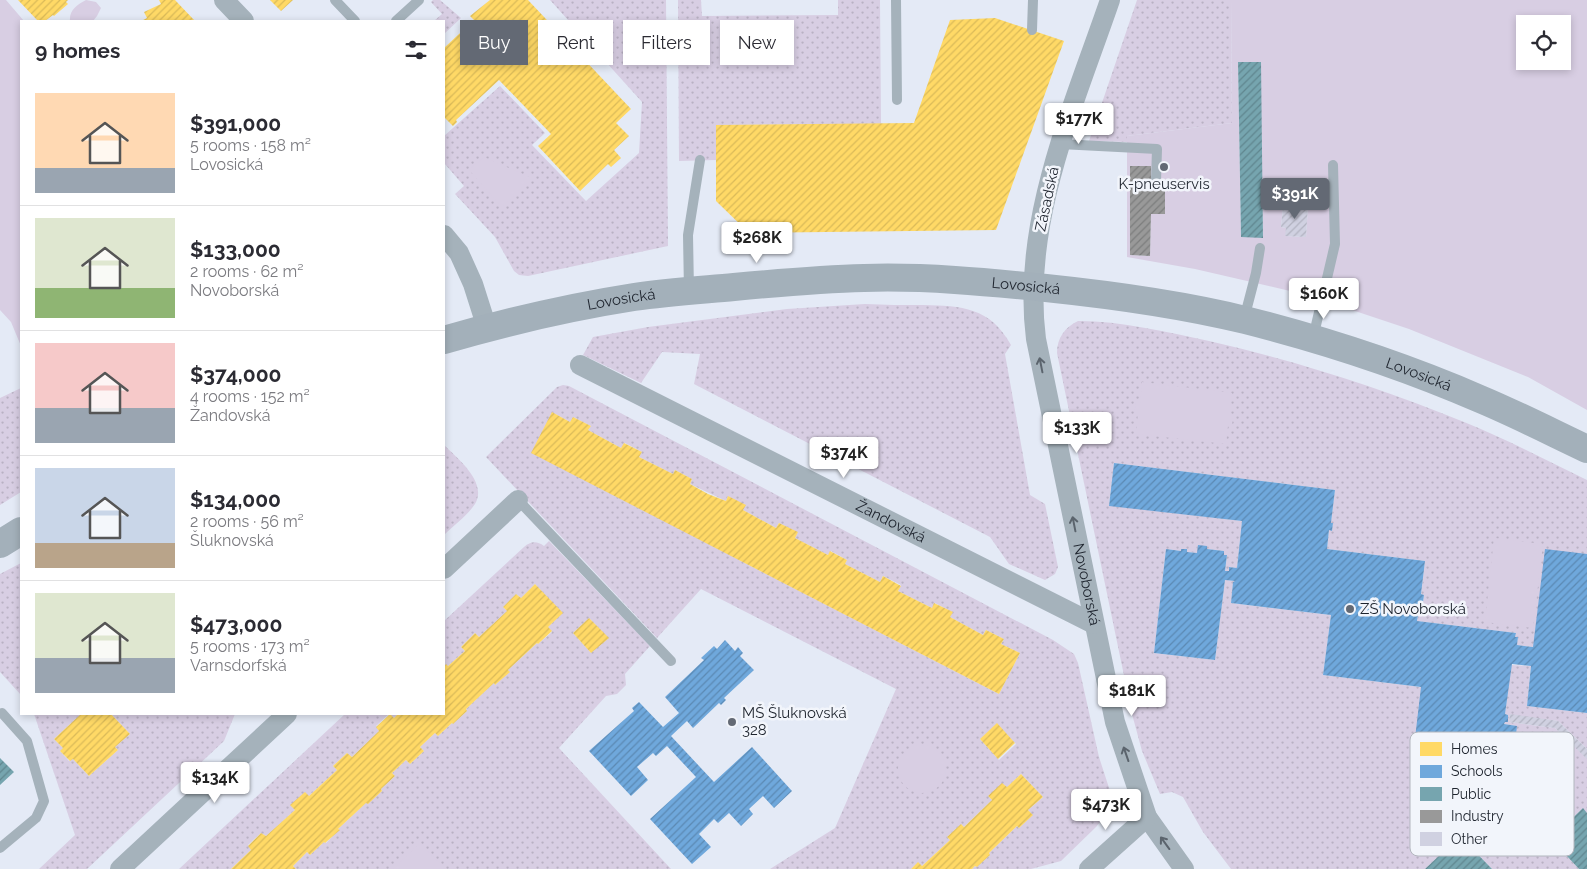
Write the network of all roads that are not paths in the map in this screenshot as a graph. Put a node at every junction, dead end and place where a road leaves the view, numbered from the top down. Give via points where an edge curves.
1 (224, 0) edge
2 (335, 0) edge
3 (419, 0) edge
4 (896, 0) edge
5 (1033, 0) edge
6 (1110, 0) edge
7 (243, 20) edge
8 (354, 20) edge
9 (397, 20) edge
10 (1032, 30) dead end
11 (896, 100) dead end
12 (1060, 144) junction
13 (700, 160) dead end
14 (1333, 166) dead end
15 (1156, 181) dead end
16 (445, 236) edge
17 (1260, 248) dead end
18 (1034, 287) junction
19 (689, 292) junction
20 (1244, 320) junction
21 (486, 328) junction
22 (1312, 339) junction
23 (445, 340) edge
24 (580, 365) dead end
25 (1587, 449) edge
26 (518, 500) joint
27 (20, 532) edge
28 (0, 544) edge
29 (445, 568) edge
30 (1094, 624) junction
31 (671, 661) dead end
32 (2, 713) dead end
33 (286, 715) edge
34 (1147, 817) junction
35 (0, 848) edge
36 (120, 869) edge
37 (1089, 869) edge
38 (1184, 869) edge

1 - 7 street
2 - 8 lane
3 - 9 lane
4 - 11 lane
5 - 10 lane
6 - 12 street, Zásadská
12 - 15 lane via 1157,149
12 - 18 street, Zásadská via 1042,206
13 - 19 lane via 688,235
14 - 22 lane via 1335,244
16 - 21 street via 459,253 473,284
17 - 20 lane
18 - 19 street, Lovosická via 866,278
18 - 20 street, Lovosická via 1109,294
30 -> 18 street, Novoborská via 1036,339
19 - 21 street, Lovosická via 636,296
20 - 22 street, Lovosická
21 - 23 street, Lovosická
22 - 25 street, Lovosická via 1399,367 1480,399
24 - 30 street, Žandovská
26 - 29 street
26 - 31 lane
27 - 28 street
34 -> 30 street, Novoborská via 1115,722
32 - 35 lane via 28,741 44,801 36,818
33 - 36 street
34 - 37 street
38 -> 34 street, Novoborská

